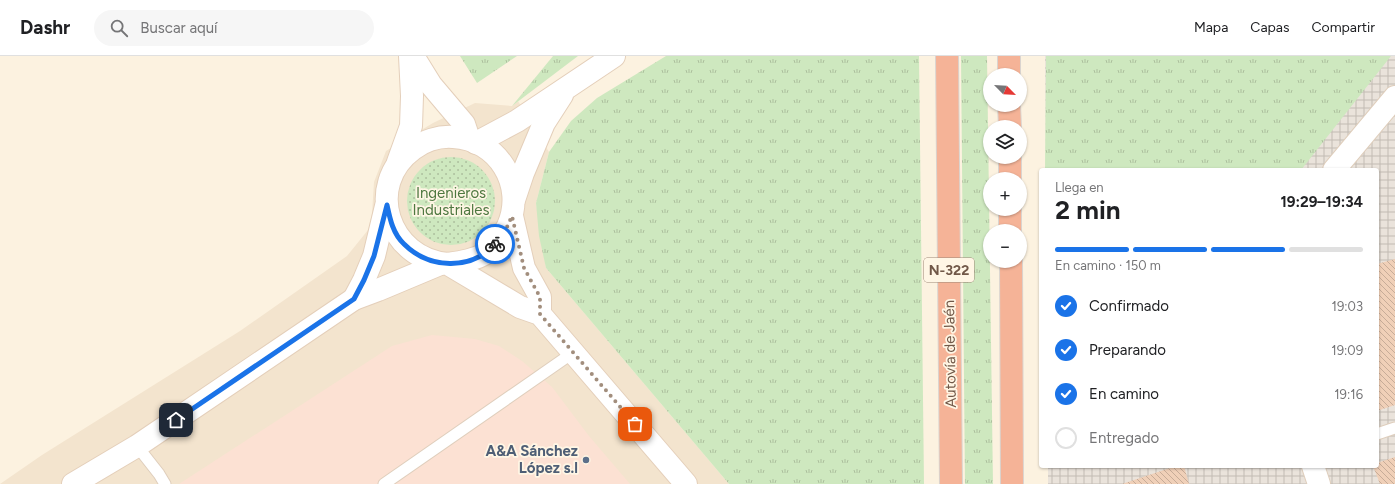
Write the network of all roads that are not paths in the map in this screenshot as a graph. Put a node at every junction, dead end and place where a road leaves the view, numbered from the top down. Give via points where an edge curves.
1 (410, 56) edge
2 (413, 56) edge
3 (614, 56) edge
4 (947, 56) edge
5 (1009, 56) edge
6 (1009, 68) edge
7 (566, 89) junction
8 (1395, 97) edge
9 (472, 141) junction
10 (396, 168) junction
11 (1336, 168) edge
12 (387, 205) junction
13 (513, 208) junction
14 (444, 264) junction
15 (1011, 268) edge
16 (354, 299) junction
17 (540, 314) junction
18 (574, 352) junction
19 (1395, 428) edge
20 (1379, 433) edge
21 (137, 446) junction
22 (1314, 468) edge
23 (73, 484) edge
24 (165, 484) edge
25 (384, 484) edge
26 (686, 484) edge
27 (951, 484) edge
28 (1012, 484) edge
29 (1319, 484) edge

1 - 10 street via 411,126
2 - 9 street via 431,85 464,124
3 - 7 street
4 - 27 highway, Autovía de Jaén / N-322
5 - 6 highway
7 - 9 street via 517,121
7 - 13 street via 544,123 523,173
8 - 11 street
9 - 10 street via 452,136 436,138 406,155
9 - 13 street via 487,148 502,162 511,181
10 - 12 street via 388,186
12 - 14 street via 392,226 403,244 420,257
12 - 16 street via 374,256
13 - 14 street via 503,236 489,251 469,261
13 - 17 street via 524,268 540,297
14 - 16 street
14 - 17 street via 520,307
15 - 28 highway
16 - 21 street
17 - 18 street
18 - 25 lane
18 - 26 street
19 - 20 lane
21 - 23 street
21 - 24 lane
22 - 29 street

